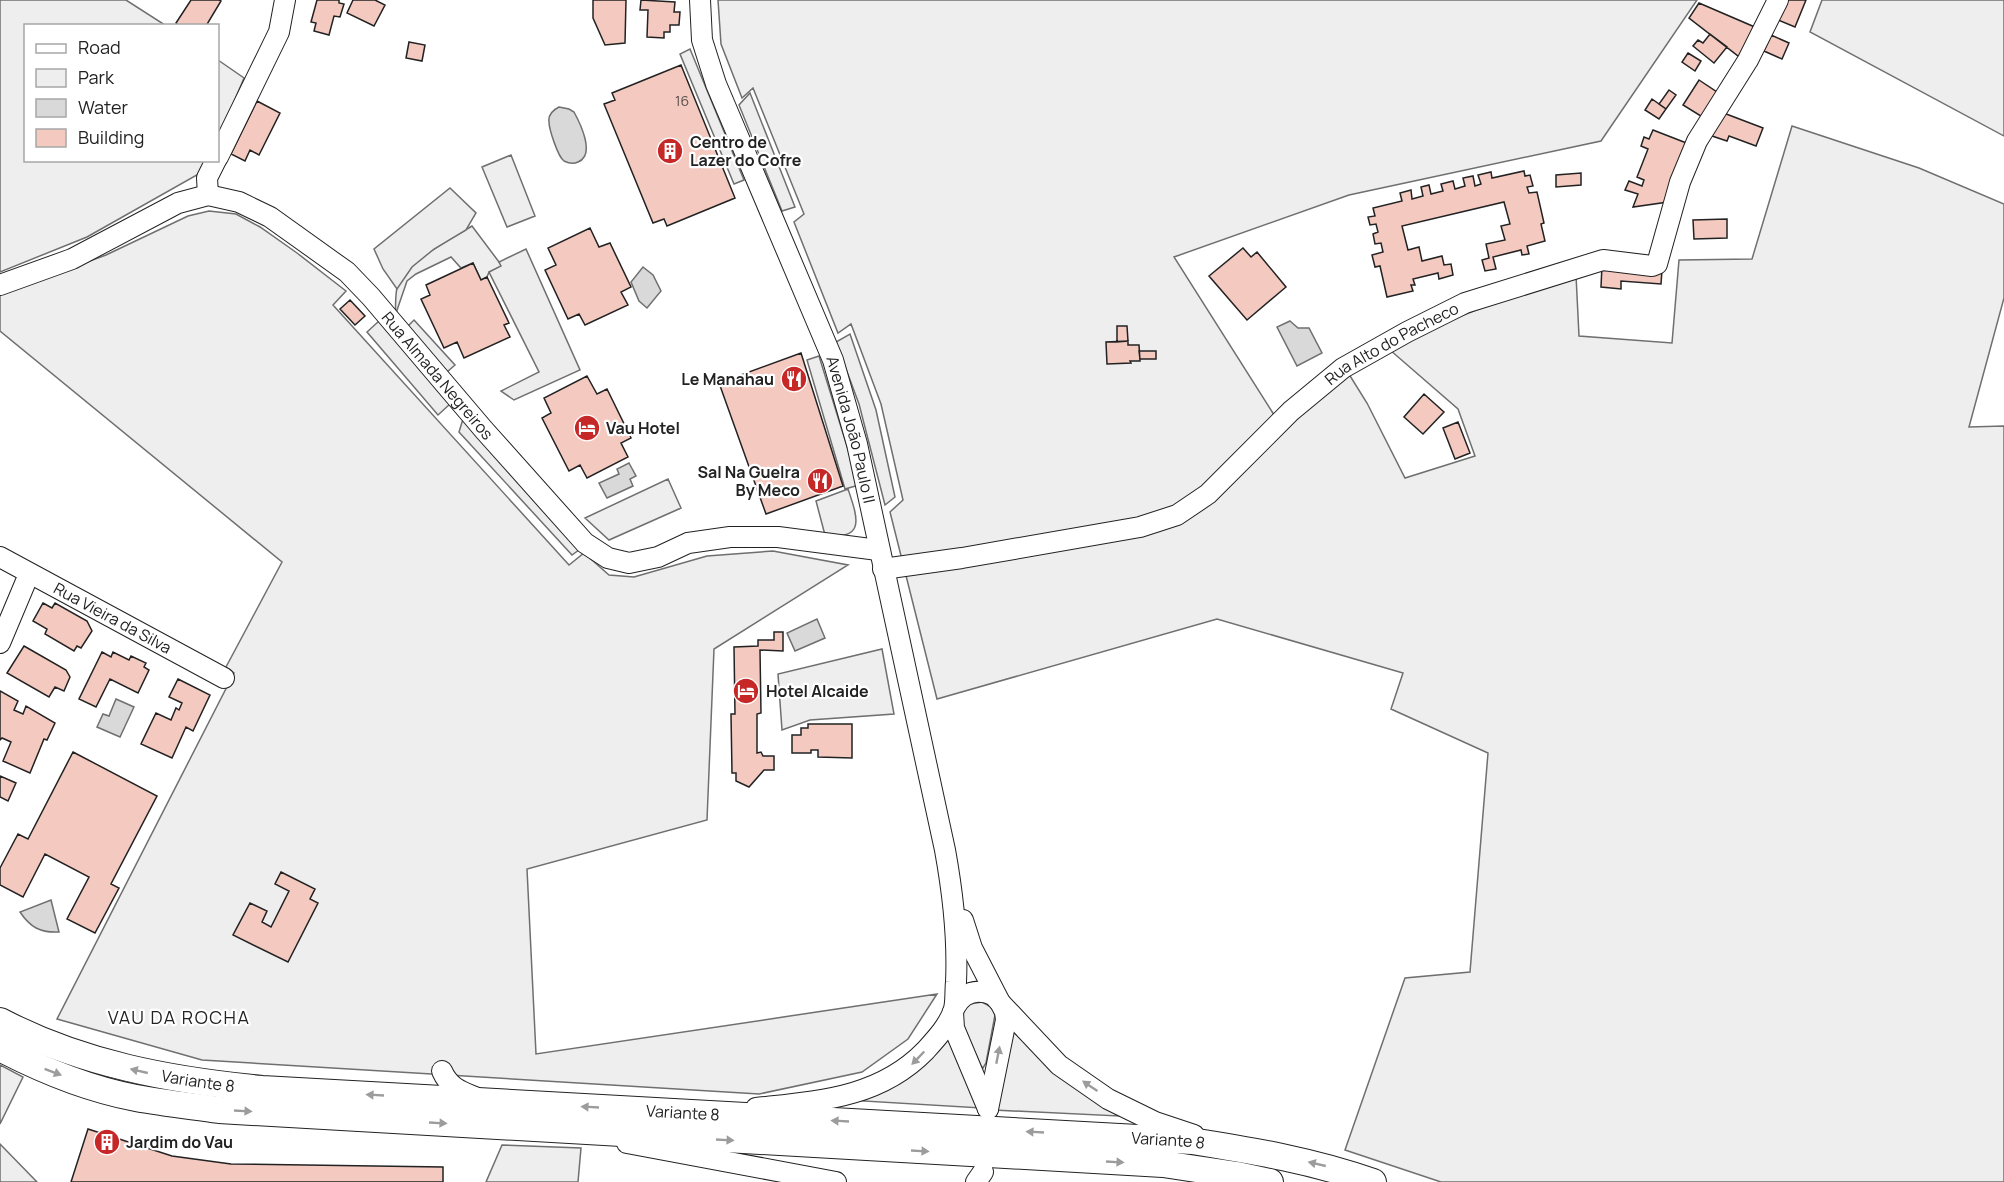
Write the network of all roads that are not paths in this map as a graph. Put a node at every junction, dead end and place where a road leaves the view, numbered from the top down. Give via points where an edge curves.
1 (285, 0) edge
2 (699, 0) edge
3 (1778, 0) edge
4 (219, 155) edge
5 (215, 162) edge
6 (208, 195) junction
7 (0, 285) edge
8 (0, 557) edge
9 (881, 560) junction
10 (29, 574) junction
11 (0, 642) edge
12 (224, 678) dead end
13 (950, 875) junction
14 (1001, 1002) junction
15 (954, 1009) junction
16 (0, 1021) edge
17 (0, 1048) edge
18 (649, 1110) junction
19 (562, 1130) junction
20 (1261, 1152) junction
21 (836, 1182) edge
22 (1270, 1182) edge
23 (1373, 1182) edge

1 - 4 street via 279,32
2 - 9 street, Avenida João Paulo II via 702,40 716,84 833,360 857,444
3 - 9 street, Rua Alto do Pacheco via 1748,60 1697,141 1680,182 1657,264 1603,260 1465,303 1407,332 1343,368 1291,411 1208,494 1177,515 1140,527
5 - 6 street via 207,178
6 - 7 street, Rua Almada Negreiros via 178,203 72,259
6 - 9 street, Rua Almada Negreiros via 239,202 270,217 347,272 585,543 608,558 629,563 688,543 730,537 778,537
8 - 10 street, Rua Vieira da Silva
9 - 13 street, Avenida João Paulo II
10 - 11 street
10 - 12 street, Rua Vieira da Silva
13 - 14 street via 972,948
13 - 15 street via 957,948
14 - 15 street via 988,993 976,991 966,994
15 -> 14 street via 954,1028 988,1109 1006,1020
20 -> 14 street via 1155,1122 1108,1099 1059,1065
15 -> 18 street via 944,1029 911,1066 863,1091 828,1100 755,1109
18 -> 16 main road, Variante 8 via 199,1083 64,1051
17 -> 19 main road, Variante 8 via 54,1073 134,1098 219,1110
20 -> 18 main road, Variante 8 via 1171,1140
19 - 21 street
19 -> 22 main road, Variante 8 via 1163,1164
23 -> 20 main road, Variante 8

